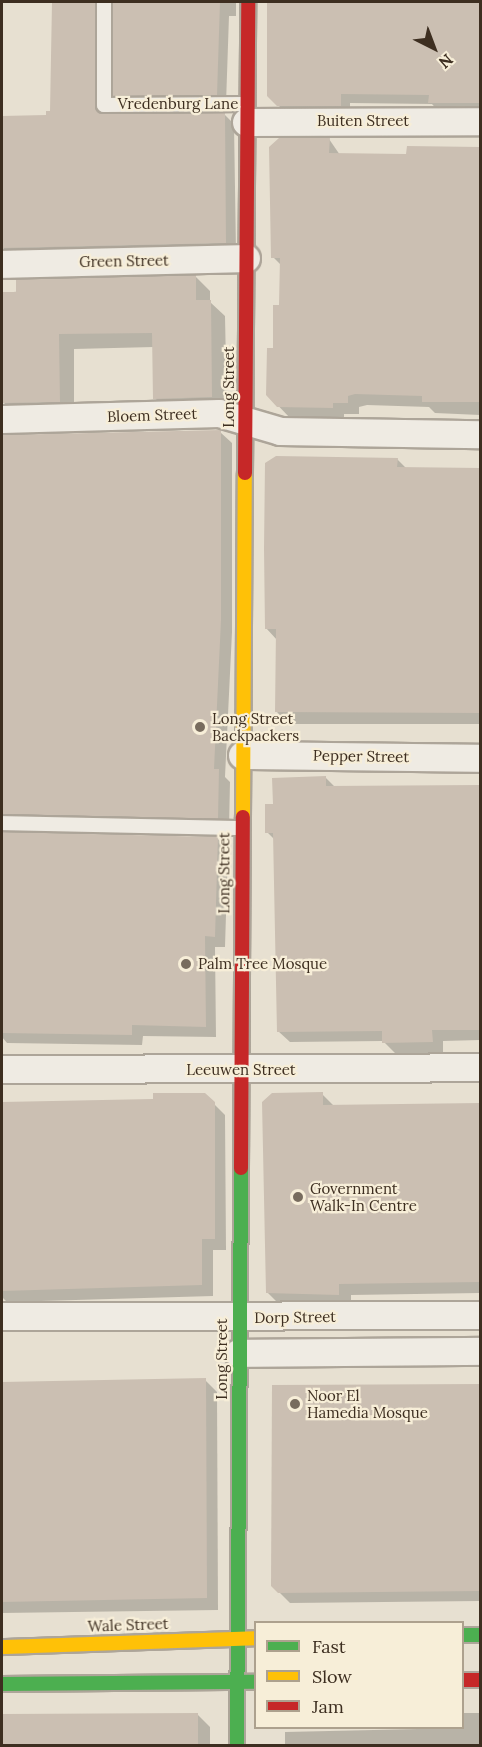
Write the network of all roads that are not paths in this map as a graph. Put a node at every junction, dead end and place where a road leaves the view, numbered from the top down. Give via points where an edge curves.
1 (104, 2) edge
2 (248, 2) edge
3 (246, 113) junction
4 (480, 121) edge
5 (246, 258) junction
6 (2, 264) edge
7 (2, 419) edge
8 (246, 422) junction
9 (480, 434) edge
10 (480, 742) edge
11 (242, 748) junction
12 (480, 758) edge
13 (2, 823) edge
14 (241, 828) junction
15 (480, 1067) edge
16 (2, 1070) edge
17 (240, 1070) junction
18 (480, 1315) edge
19 (2, 1316) edge
20 (239, 1318) junction
21 (480, 1351) edge
22 (238, 1353) junction
23 (464, 1635) edge
24 (480, 1635) edge
25 (237, 1638) junction
26 (254, 1638) edge
27 (2, 1647) edge
28 (464, 1680) edge
29 (480, 1680) edge
30 (254, 1682) edge
31 (238, 1683) junction
32 (2, 1684) edge
33 (237, 1746) edge

1 - 3 lane, Vredenburg Lane via 104,105
2 - 3 street, Long Street
3 - 4 street, Buiten Street
3 - 5 street, Long Street
5 - 6 street, Green Street
5 - 8 street, Long Street
7 - 8 street, Bloem Street via 219,413
8 - 9 street, Bloem Street via 280,431
8 - 11 street, Long Street
10 - 11 street, Pepper Street
11 - 12 street, Pepper Street
11 - 14 street, Long Street
13 - 14 lane
14 - 17 street, Long Street
15 - 17 street, Leeuwen Street
16 - 17 street, Leeuwen Street
17 - 20 street, Long Street
18 - 20 street, Dorp Street
19 - 20 street, Dorp Street
20 - 22 street, Long Street
21 - 22 street
22 - 25 street, Long Street
23 - 24 street
25 - 26 street, Wale Street
25 - 27 street, Wale Street
25 - 31 street, Long Street
28 - 29 street
30 - 31 street
31 - 32 street
31 - 33 street, Long Street

